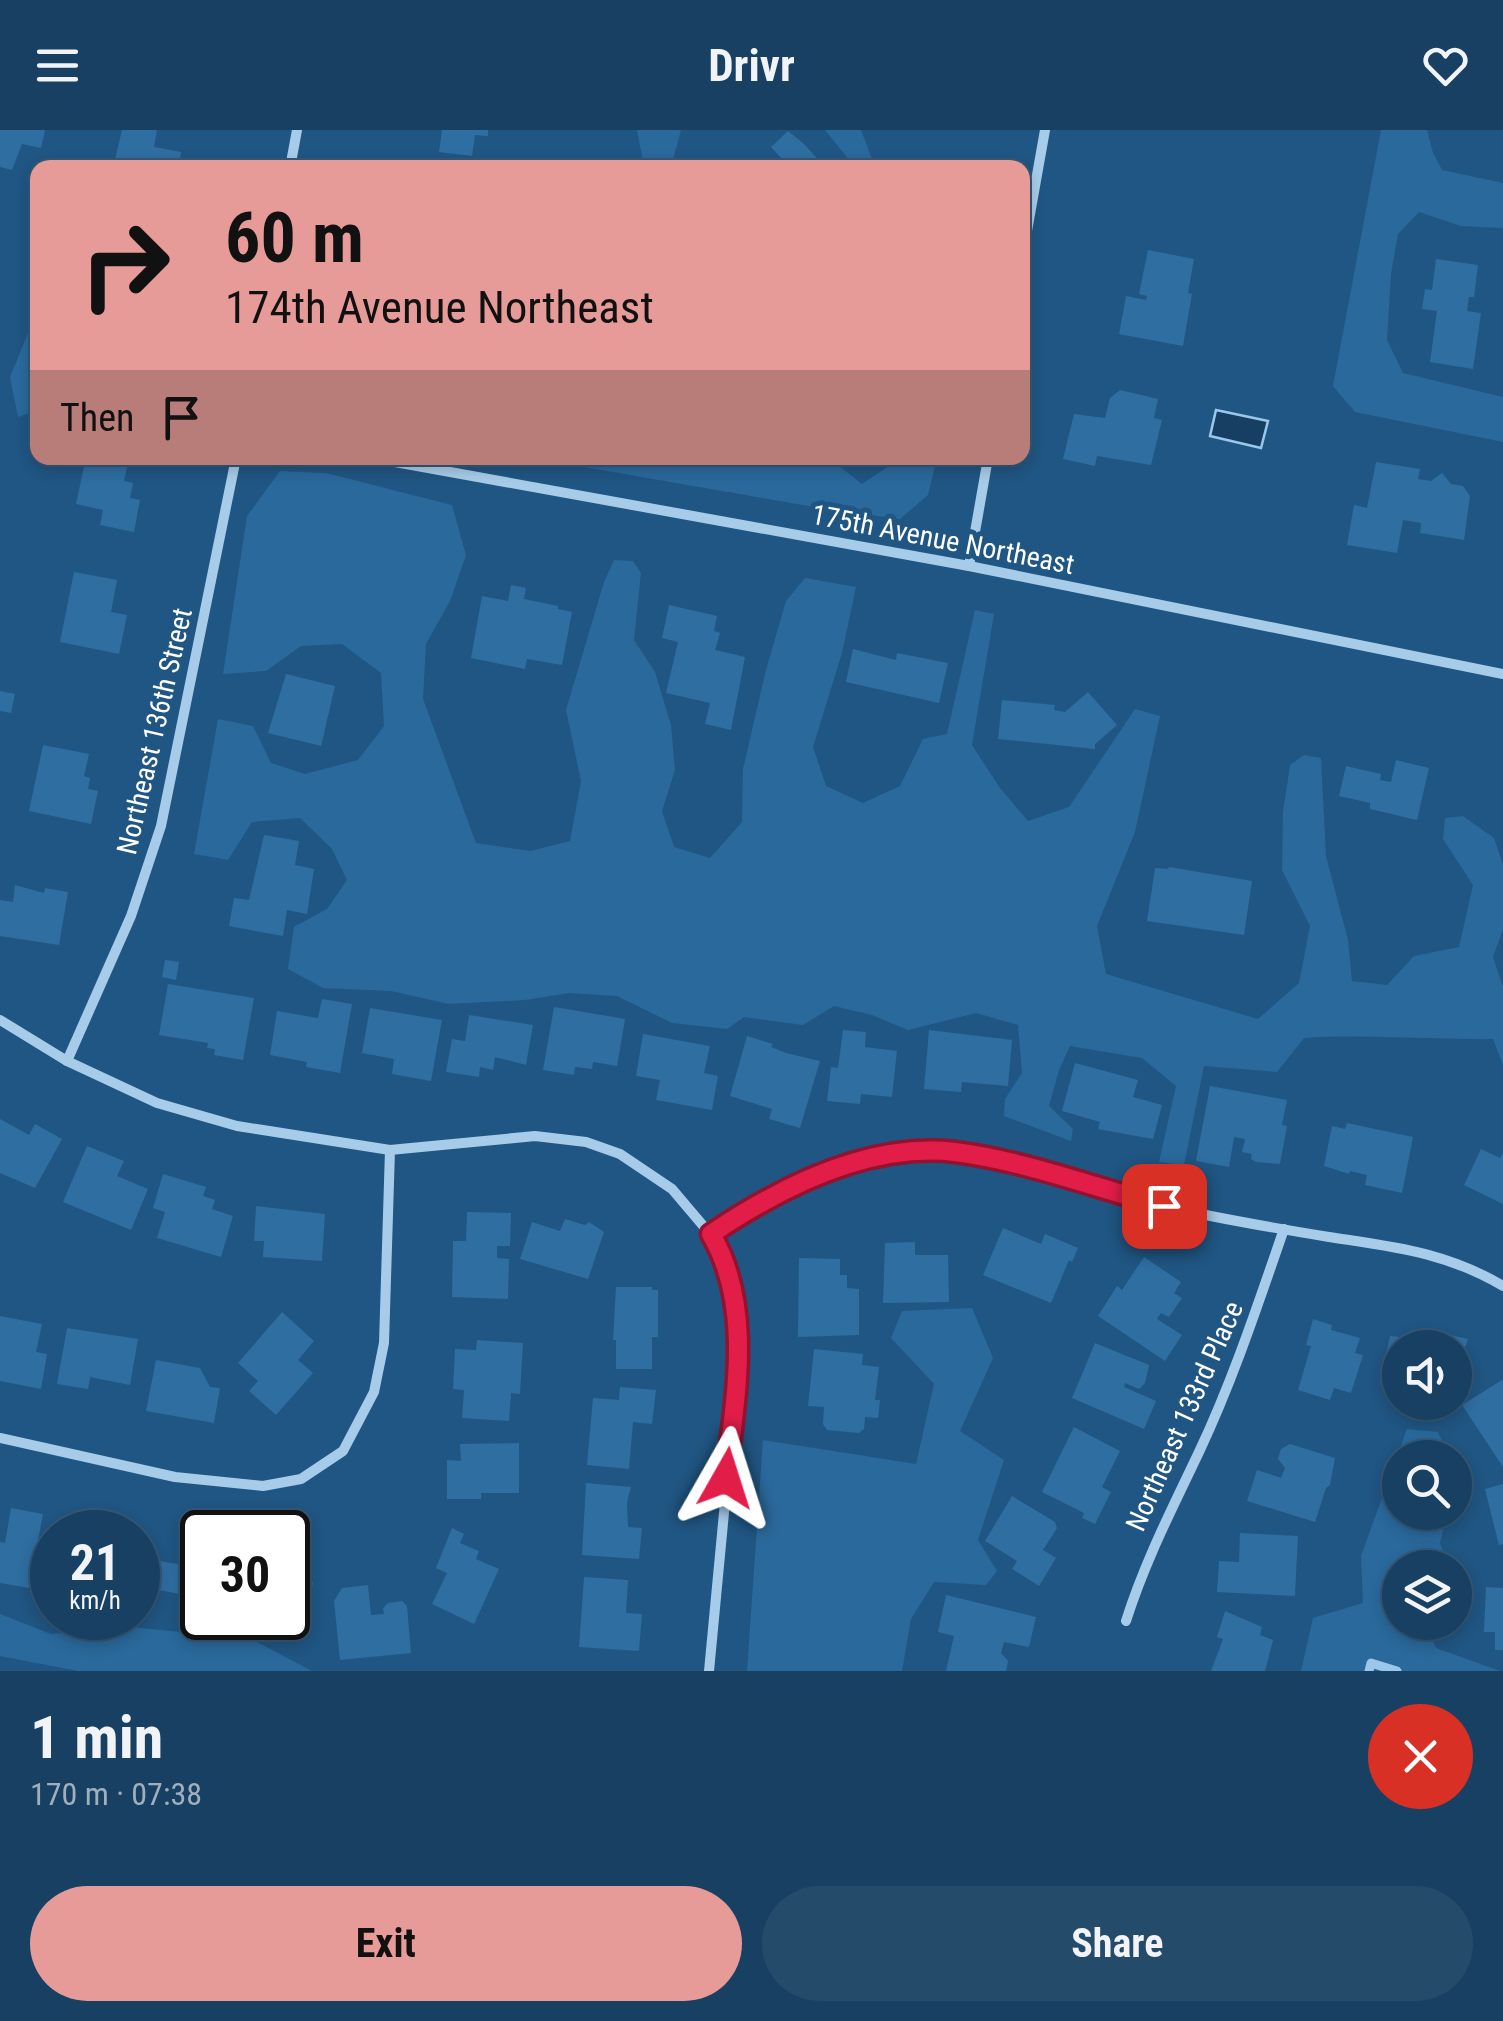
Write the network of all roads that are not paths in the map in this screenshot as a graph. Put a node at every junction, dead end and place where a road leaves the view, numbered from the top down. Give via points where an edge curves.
1 (297, 130) edge
2 (1045, 130) edge
3 (291, 160) edge
4 (1030, 214) edge
5 (235, 465) edge
6 (412, 465) edge
7 (987, 465) edge
8 (970, 566) junction
9 (1503, 674) edge
10 (0, 1020) edge
11 (67, 1062) junction
12 (390, 1150) junction
13 (1284, 1229) junction
14 (711, 1234) junction
15 (1503, 1286) edge
16 (0, 1438) edge
17 (1126, 1621) dead end
18 (709, 1671) edge

1 - 3 street
2 - 4 street
5 - 11 street, Northeast 136th Street via 161,826 132,916
6 - 8 street, 175th Avenue Northeast
7 - 8 street
8 - 9 street, 175th Avenue Northeast
10 - 11 street
11 - 12 street via 157,1103 237,1126
12 - 14 street via 535,1136 586,1142 620,1154 672,1189
12 - 16 street via 384,1343 374,1392 343,1451 301,1479 262,1486 176,1477
13 - 14 street via 950,1152 899,1154 815,1174
13 - 15 street via 1433,1254
13 - 17 street, Northeast 133rd Place via 1237,1362 1142,1569
14 - 18 street via 723,1256 740,1344

